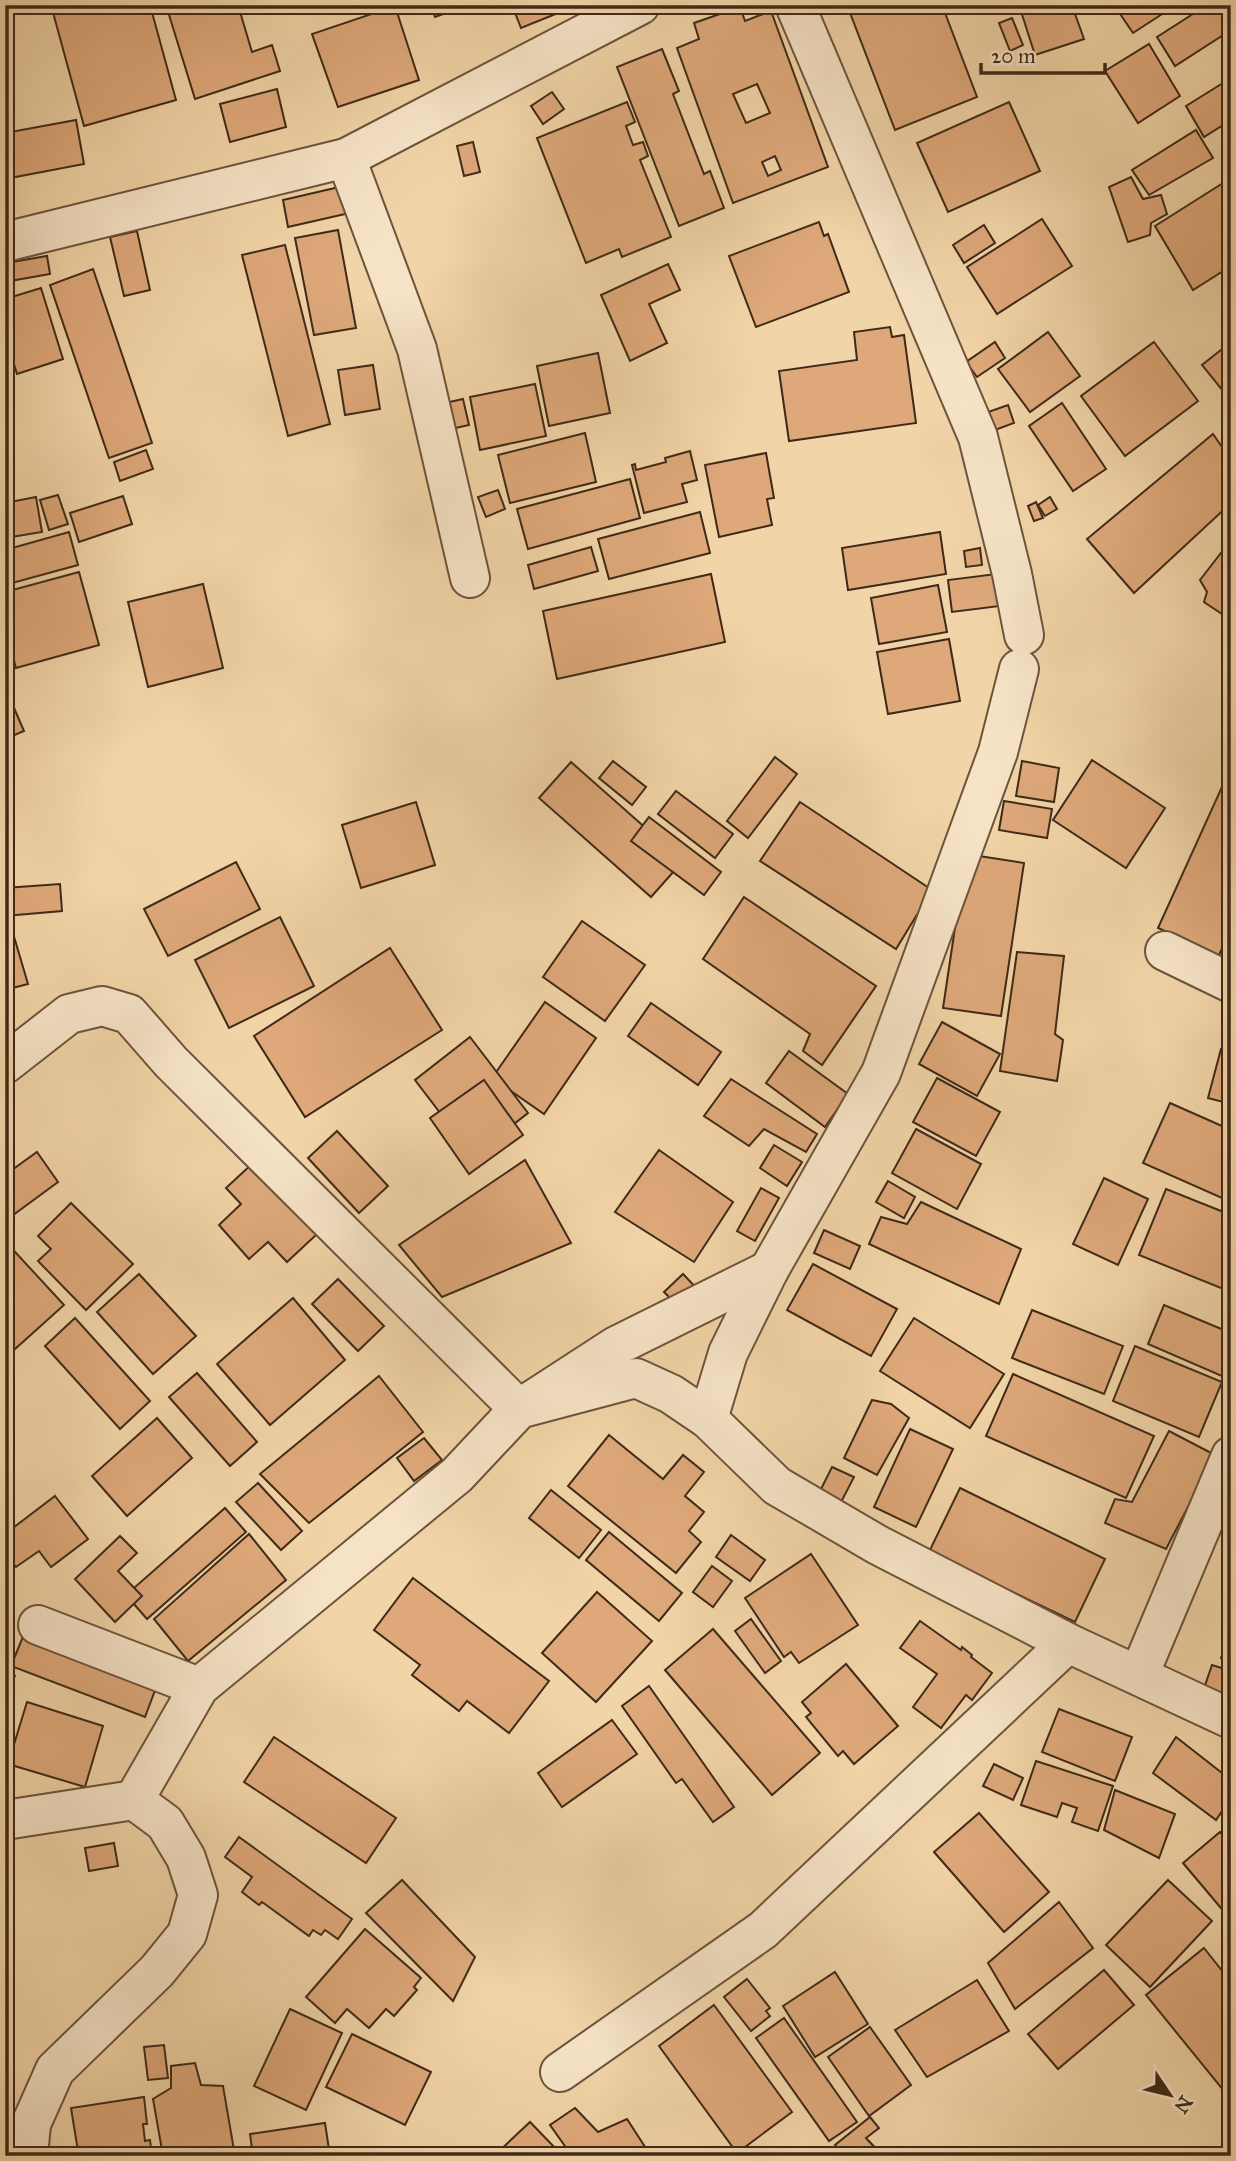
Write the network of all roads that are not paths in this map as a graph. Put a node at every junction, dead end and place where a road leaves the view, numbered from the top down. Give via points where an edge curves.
1 (640, 5) edge
2 (795, 5) edge
3 (346, 158) junction
4 (5, 242) edge
5 (470, 578) dead end
6 (1165, 951) dead end
7 (1231, 983) edge
8 (5, 1065) edge
9 (769, 1269) junction
10 (519, 1409) junction
11 (708, 1419) junction
12 (1231, 1456) edge
13 (38, 1625) dead end
14 (1068, 1643) junction
15 (1139, 1675) junction
16 (200, 1687) junction
17 (1231, 1719) edge
18 (134, 1800) junction
19 (5, 1821) edge
20 (560, 2072) dead end
21 (27, 2156) edge

1 - 3 street
2 - 9 street via 978,438 1012,575 1022,652 998,752 881,1073
3 - 4 street
3 - 5 street via 416,349
6 - 7 street
8 - 10 street via 69,1014 102,1006 129,1014 171,1062
9 - 10 street via 616,1346
9 - 11 street via 728,1353
10 - 11 street via 636,1378
10 - 16 street via 457,1475
11 - 14 street via 777,1486 878,1545
12 - 15 street
13 - 16 street
14 - 15 street
14 - 20 street via 763,1930
15 - 17 street
16 - 18 street
18 - 19 street
18 - 21 street via 165,1823 186,1858 198,1895 187,1934 157,1971 55,2070 31,2124

